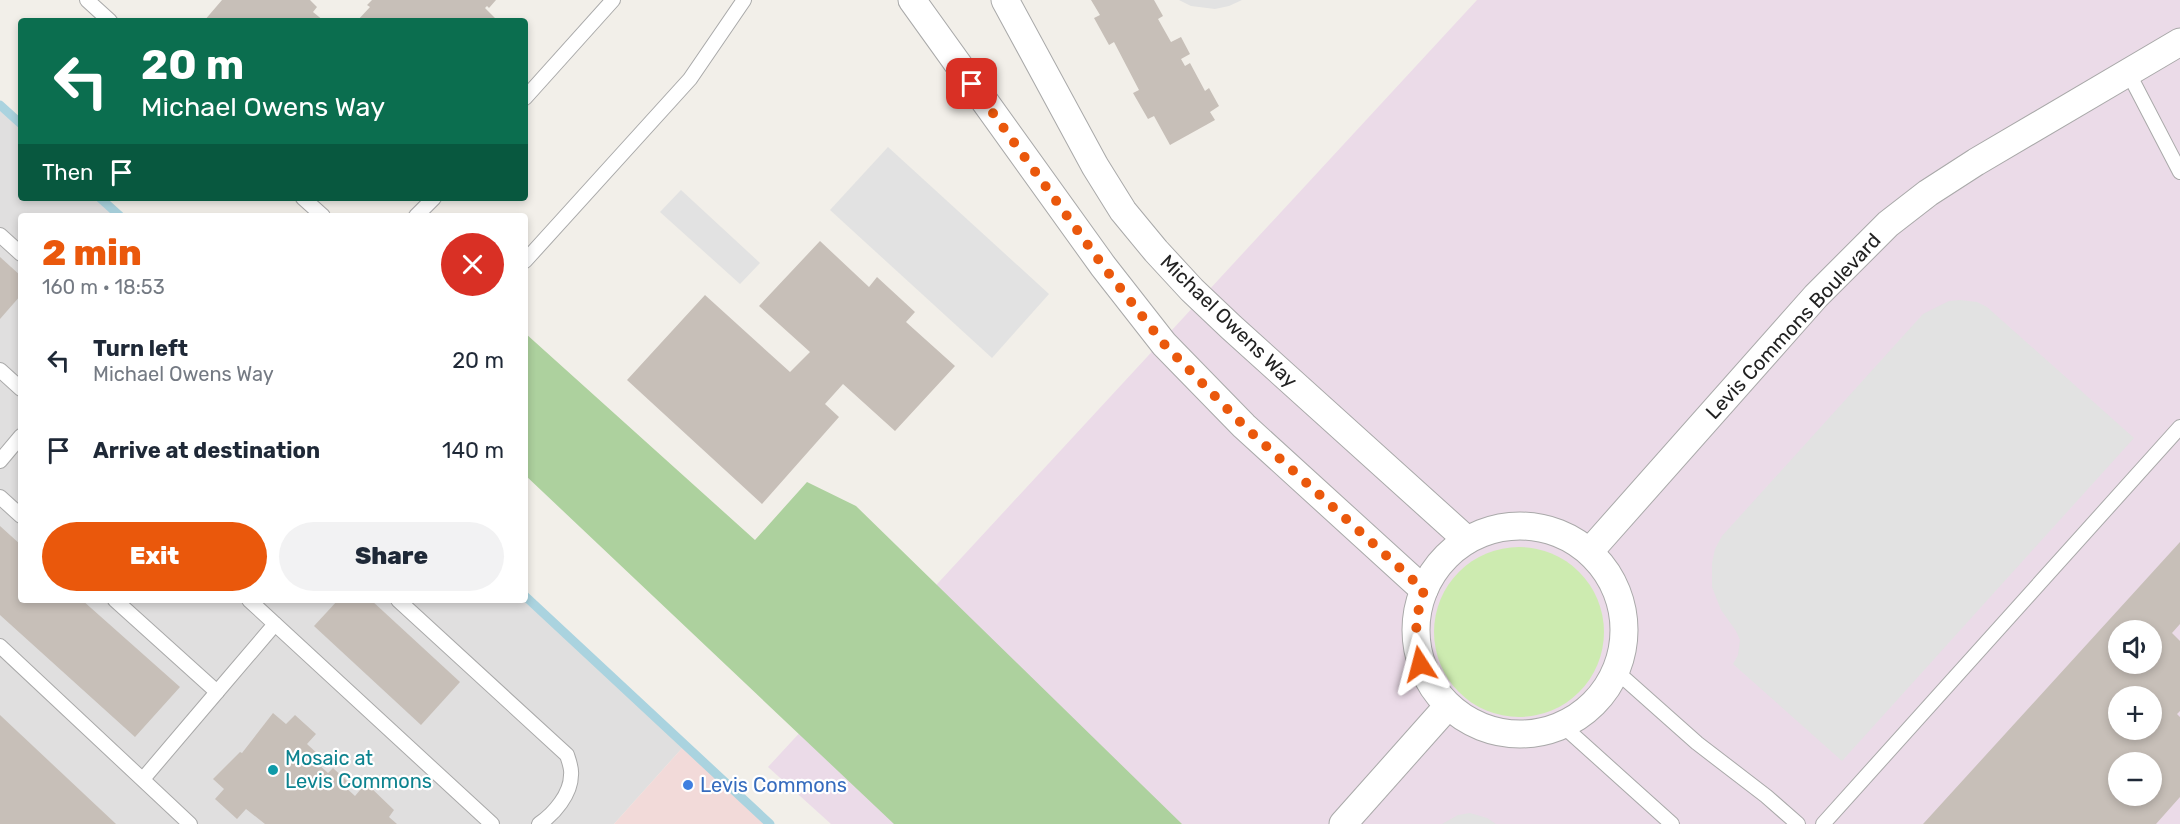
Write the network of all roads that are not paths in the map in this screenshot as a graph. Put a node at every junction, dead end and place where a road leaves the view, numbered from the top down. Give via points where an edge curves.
1 (87, 0) edge
2 (613, 0) edge
3 (744, 0) edge
4 (912, 0) edge
5 (1005, 0) edge
6 (107, 18) edge
7 (2180, 42) edge
8 (2129, 74) junction
9 (528, 95) edge
10 (2180, 172) edge
11 (306, 201) edge
12 (431, 201) edge
13 (320, 213) edge
14 (419, 213) edge
15 (0, 234) edge
16 (18, 251) edge
17 (528, 258) edge
18 (0, 370) edge
19 (18, 386) edge
20 (2180, 427) edge
21 (18, 440) edge
22 (0, 461) edge
23 (0, 497) edge
24 (18, 513) edge
25 (1467, 540) junction
26 (1590, 550) junction
27 (1424, 590) junction
28 (118, 603) edge
29 (252, 603) edge
30 (401, 603) edge
31 (275, 624) junction
32 (0, 646) edge
33 (1616, 671) junction
34 (217, 692) junction
35 (1447, 707) junction
36 (1562, 725) junction
37 (143, 778) junction
38 (190, 824) edge
39 (492, 824) edge
40 (539, 824) edge
41 (1343, 824) edge
42 (1672, 824) edge
43 (1798, 824) edge
44 (1823, 824) edge

1 - 6 lane
2 - 9 lane
3 - 17 lane via 690,79
4 - 27 street via 1103,266 1164,344 1244,426
5 - 25 street, Michael Owens Way via 1101,175 1123,211 1156,251 1231,327
7 - 8 street, Levis Commons Boulevard
8 - 10 lane
8 - 26 street, Levis Commons Boulevard via 1976,162 1888,224 1816,296
11 - 13 lane
12 - 14 lane
15 - 16 lane
18 - 19 lane
20 - 44 lane
21 - 22 lane
23 - 24 lane
25 - 26 street via 1514,524 1564,535
25 - 27 street via 1435,568
26 - 33 street via 1618,592 1624,629
27 - 35 street via 1415,640 1420,664
28 - 34 lane
29 - 31 lane
30 - 40 lane via 567,755 572,775 565,797
31 - 34 lane
31 - 39 lane
32 - 37 lane
33 - 36 street via 1600,697
33 - 43 lane
34 - 37 lane
35 - 36 street via 1464,719 1499,733 1535,734
35 - 41 street
36 - 42 lane
37 - 38 lane

